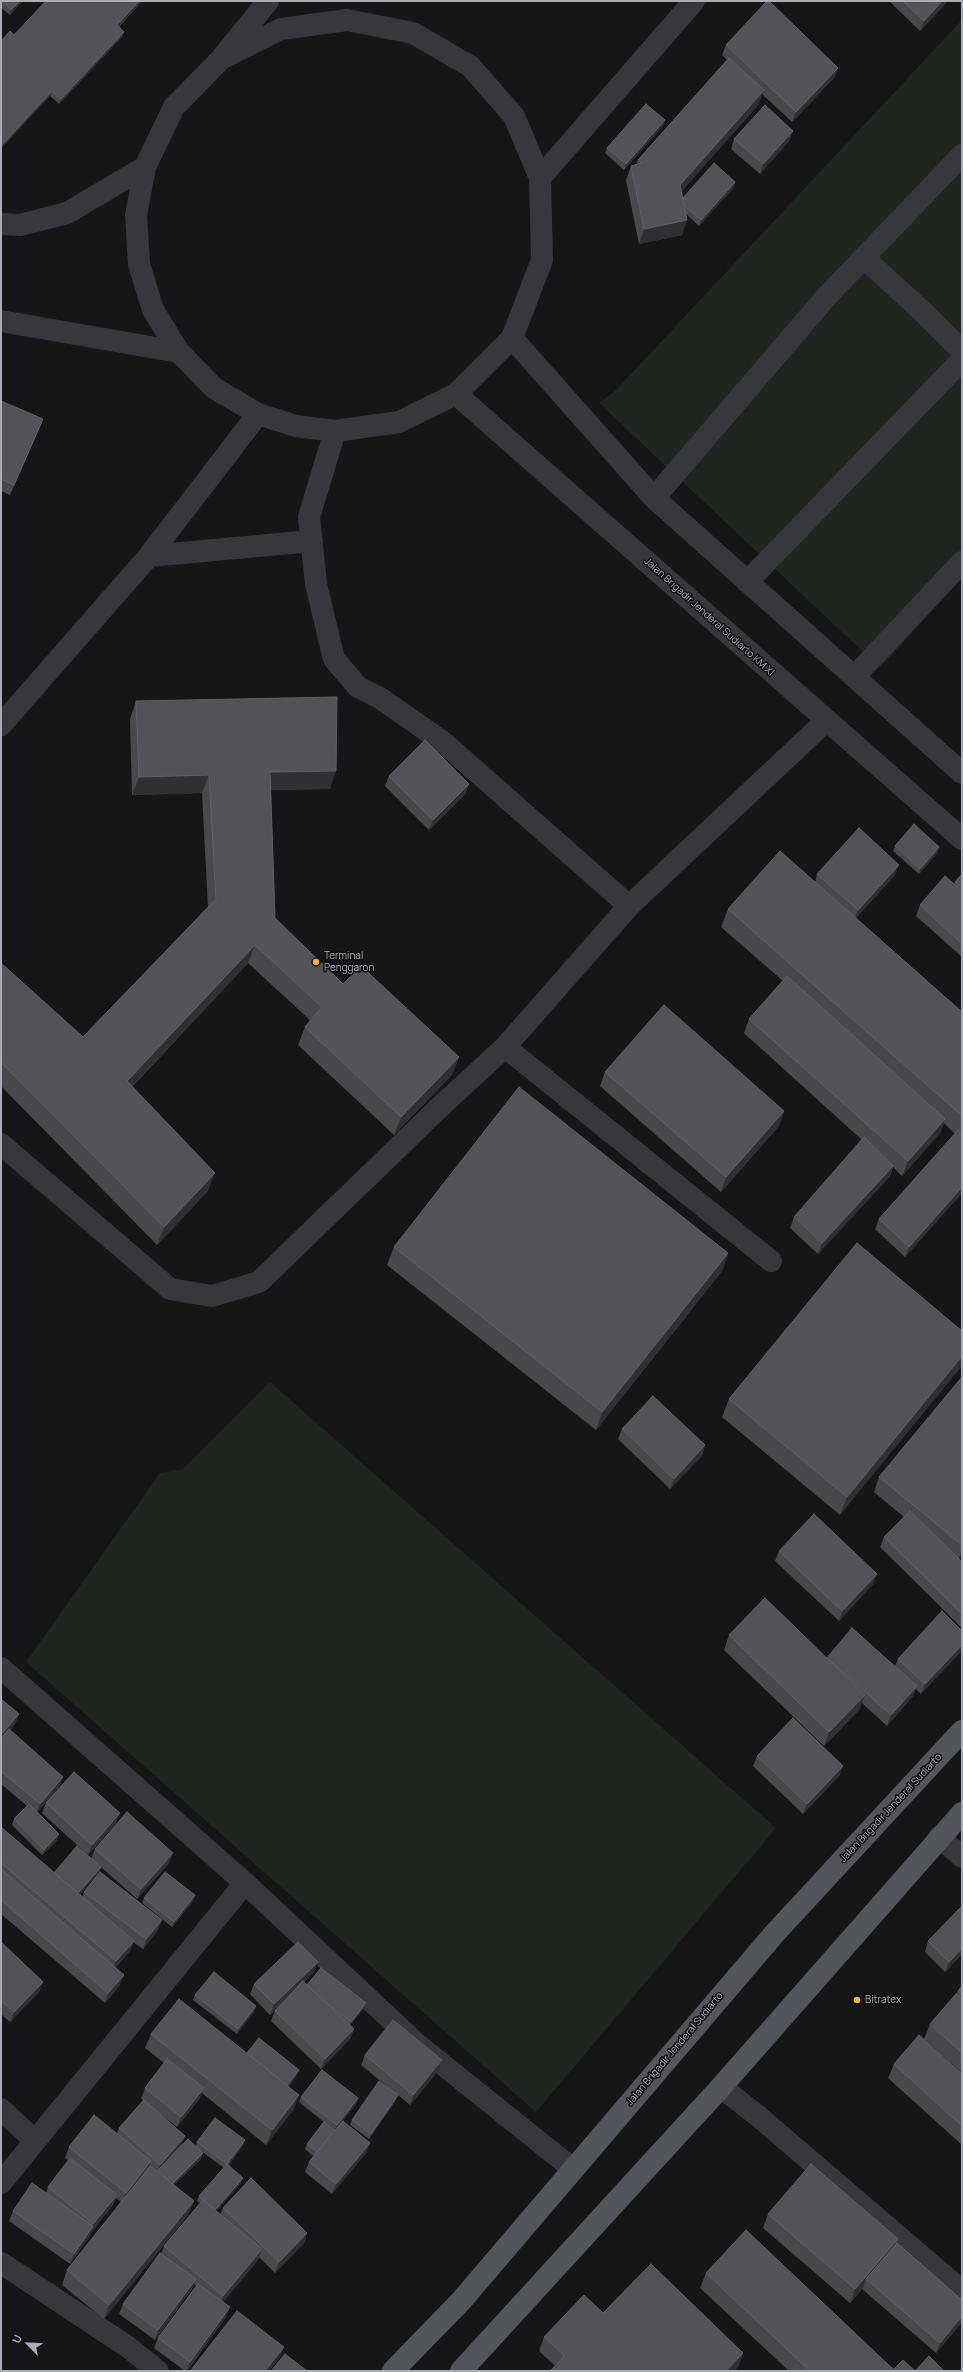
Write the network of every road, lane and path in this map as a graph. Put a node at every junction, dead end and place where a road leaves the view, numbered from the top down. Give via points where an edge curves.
1 (268, 1) edge
2 (694, 1) edge
3 (221, 59) junction
4 (962, 154) edge
5 (144, 167) junction
6 (540, 178) junction
7 (1, 224) edge
8 (864, 258) junction
9 (1, 321) edge
10 (512, 338) junction
11 (179, 352) junction
12 (962, 352) edge
13 (962, 360) edge
14 (456, 394) junction
15 (258, 414) junction
16 (335, 431) junction
17 (654, 498) junction
18 (312, 541) junction
19 (149, 556) junction
20 (962, 562) edge
21 (747, 582) junction
22 (854, 677) junction
23 (826, 721) junction
24 (1, 725) edge
25 (962, 773) edge
26 (962, 839) edge
27 (629, 906) junction
28 (504, 1047) junction
29 (1, 1144) edge
30 (771, 1261) dead end
31 (1, 1668) edge
32 (962, 1731) edge
33 (962, 1813) edge
34 (939, 1837) junction
35 (962, 1856) edge
36 (245, 1883) junction
37 (721, 2087) junction
38 (1, 2109) edge
39 (35, 2141) junction
40 (573, 2169) junction
41 (1, 2183) edge
42 (1, 2263) edge
43 (962, 2291) edge
44 (465, 2370) edge
45 (158, 2371) edge
46 (393, 2371) edge

1 - 3 street
2 - 6 street
3 - 5 street via 174,107
3 - 6 street via 281,29 347,20 413,33 470,66 514,116
4 - 8 street
5 - 7 street via 67,213 20,225
5 - 11 street via 136,215 139,264 153,310
6 - 10 street via 542,260
8 - 12 street
8 - 17 street via 827,296
9 - 11 street
10 - 14 street
10 - 17 street
11 - 15 street via 214,388
13 - 21 street
14 - 16 street via 399,422
14 - 23 street, Jalan Brigadir Jenderal Sudiarto KM XI
15 - 16 street via 296,426
15 - 19 street
16 - 18 street via 309,517
17 - 21 street
18 - 19 street
18 - 27 street via 316,584 334,659 358,687 380,698 443,742
19 - 24 street
20 - 22 street
21 - 22 street
22 - 25 street
23 - 26 street, Jalan Brigadir Jenderal Sudiarto KM XI
23 - 27 street
27 - 28 street
28 - 29 street via 259,1282 212,1296 170,1289
28 - 30 street
31 - 36 street
32 - 40 main road, Jalan Brigadir Jenderal Sudiarto via 775,1933
33 - 34 main road
34 - 35 street
34 - 37 main road
36 - 39 street
36 - 40 street via 417,2044
37 - 43 street
37 - 44 main road
38 - 39 street
39 - 41 street
40 - 46 main road, Jalan Brigadir Jenderal Sudiarto via 461,2301
42 - 45 street via 128,2347

